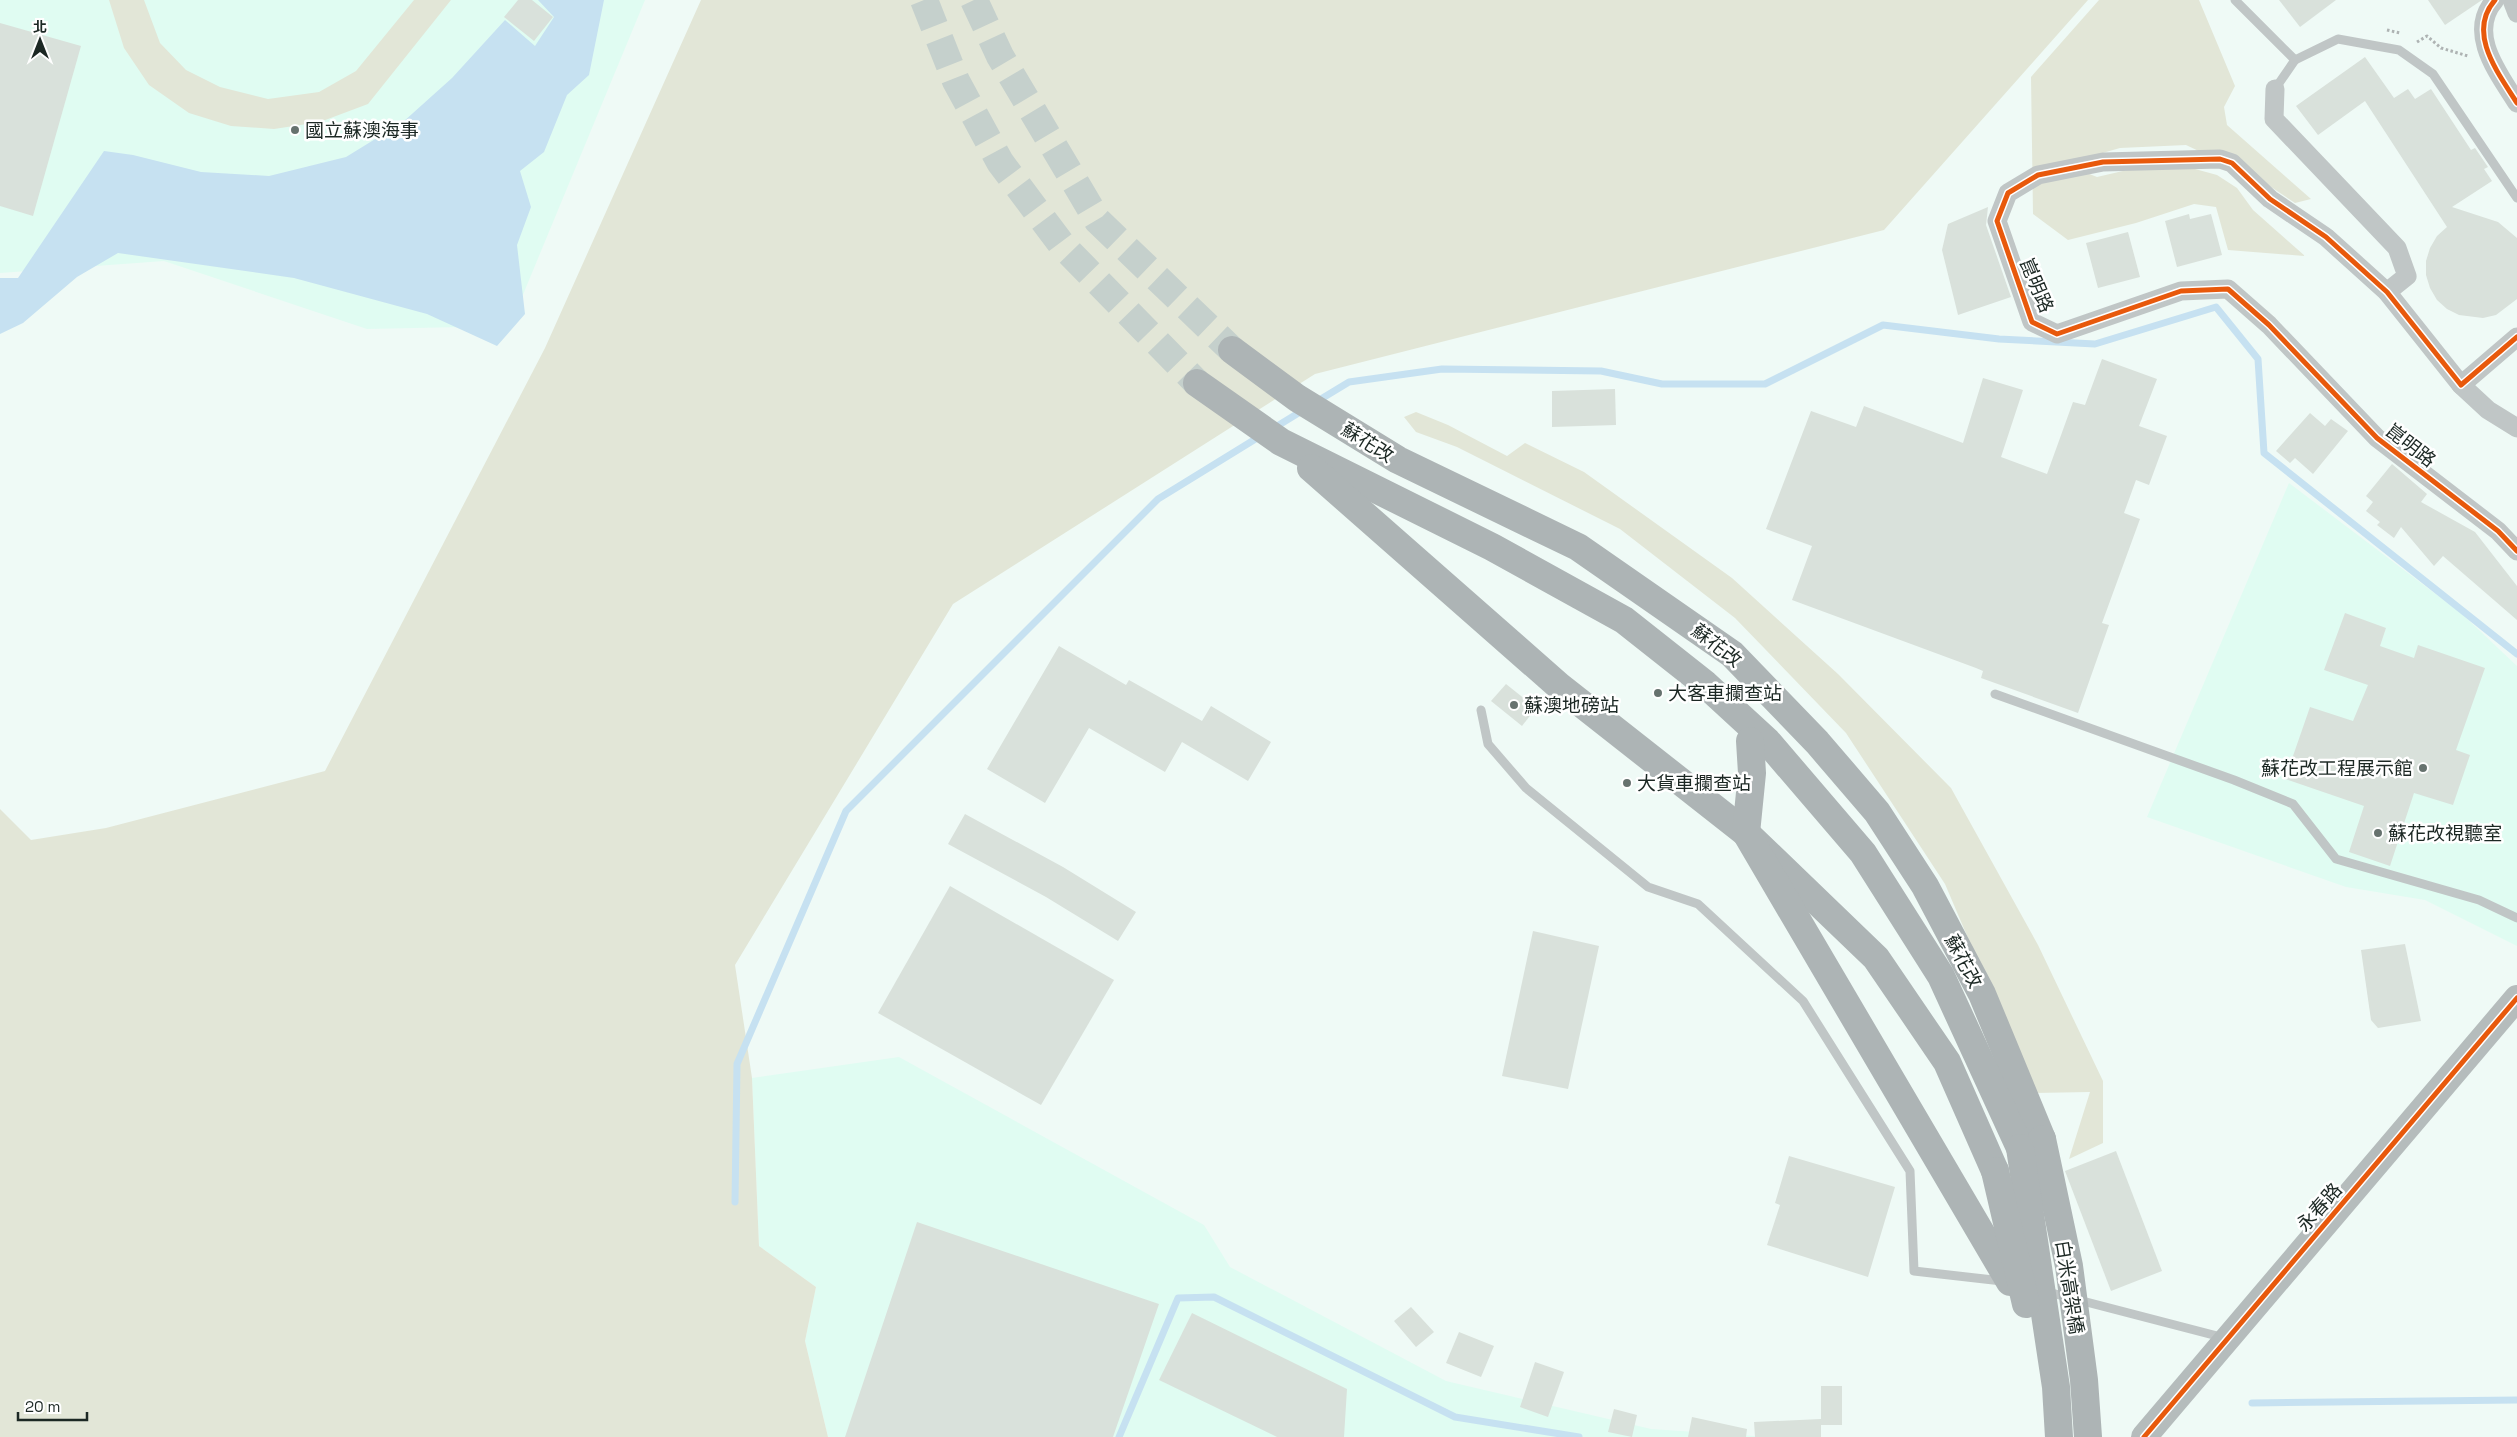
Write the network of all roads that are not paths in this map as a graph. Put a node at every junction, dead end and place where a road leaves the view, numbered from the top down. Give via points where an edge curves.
1 (2235, 0) edge
2 (2495, 0) edge
3 (2512, 0) edge
4 (2517, 13) edge
5 (2295, 60) junction
6 (2275, 89) joint
7 (2517, 103) edge
8 (2517, 198) edge
9 (2387, 292) junction
10 (2517, 337) edge
11 (1232, 350) tunnel mouth
12 (1197, 383) tunnel mouth
13 (2461, 385) junction
14 (2517, 428) edge
15 (1282, 442) junction
16 (2517, 551) edge
17 (1995, 694) dead end
18 (1481, 710) dead end
19 (1750, 741) junction
20 (1746, 833) junction
21 (2517, 918) edge
22 (1941, 976) junction
23 (2517, 998) edge
24 (2031, 1144) junction
25 (2010, 1282) junction
26 (2226, 1339) junction
27 (2041, 1437) edge
28 (2059, 1437) edge
29 (2088, 1437) edge
30 (2144, 1437) edge

1 - 5 lane
2 - 7 street via 2482,31 2491,60
3 - 4 street
5 - 6 lane
5 - 8 lane via 2338,39 2399,50 2433,74
6 - 9 street via 2274,119 2397,248 2407,276
9 - 13 street, 崑明路
9 - 16 street, 崑明路 via 2326,237 2270,199 2232,163 2220,159 2103,162 2038,175 2008,192 1997,221 2032,322 2057,334 2181,291 2228,289 2269,325 2377,438 2498,532
10 - 13 street
11 - 24 main road, 蘇花改 via 1297,398 1398,460 1578,547 1732,654 1817,742 1877,812 1914,869 1982,994
12 - 15 main road, 蘇花改
13 - 14 street, 崑明路 via 2488,410
15 - 19 main road via 1350,486 1432,525 1557,592 1668,668
15 - 20 main road via 1559,686
15 - 22 main road, 蘇花改 via 1492,547 1624,620 1705,684 1767,741 1863,853
17 - 21 lane via 2292,804 2336,859 2479,900
18 - 25 lane via 1488,744 1526,788 1648,887 1698,904 1803,1001 1910,1171 1914,1271
19 - 20 main road via 1752,773
19 - 22 main road via 1849,847
20 - 25 main road
20 - 27 main road, bridge via 1876,958 1947,1062 1995,1171 2034,1341
22 - 24 main road, 蘇花改
23 - 26 street, 永春路
24 - 28 main road, 白米高架橋, bridge
24 - 29 main road, 白米高架橋, bridge via 2069,1266
25 - 26 lane
26 - 30 street, 永春路

